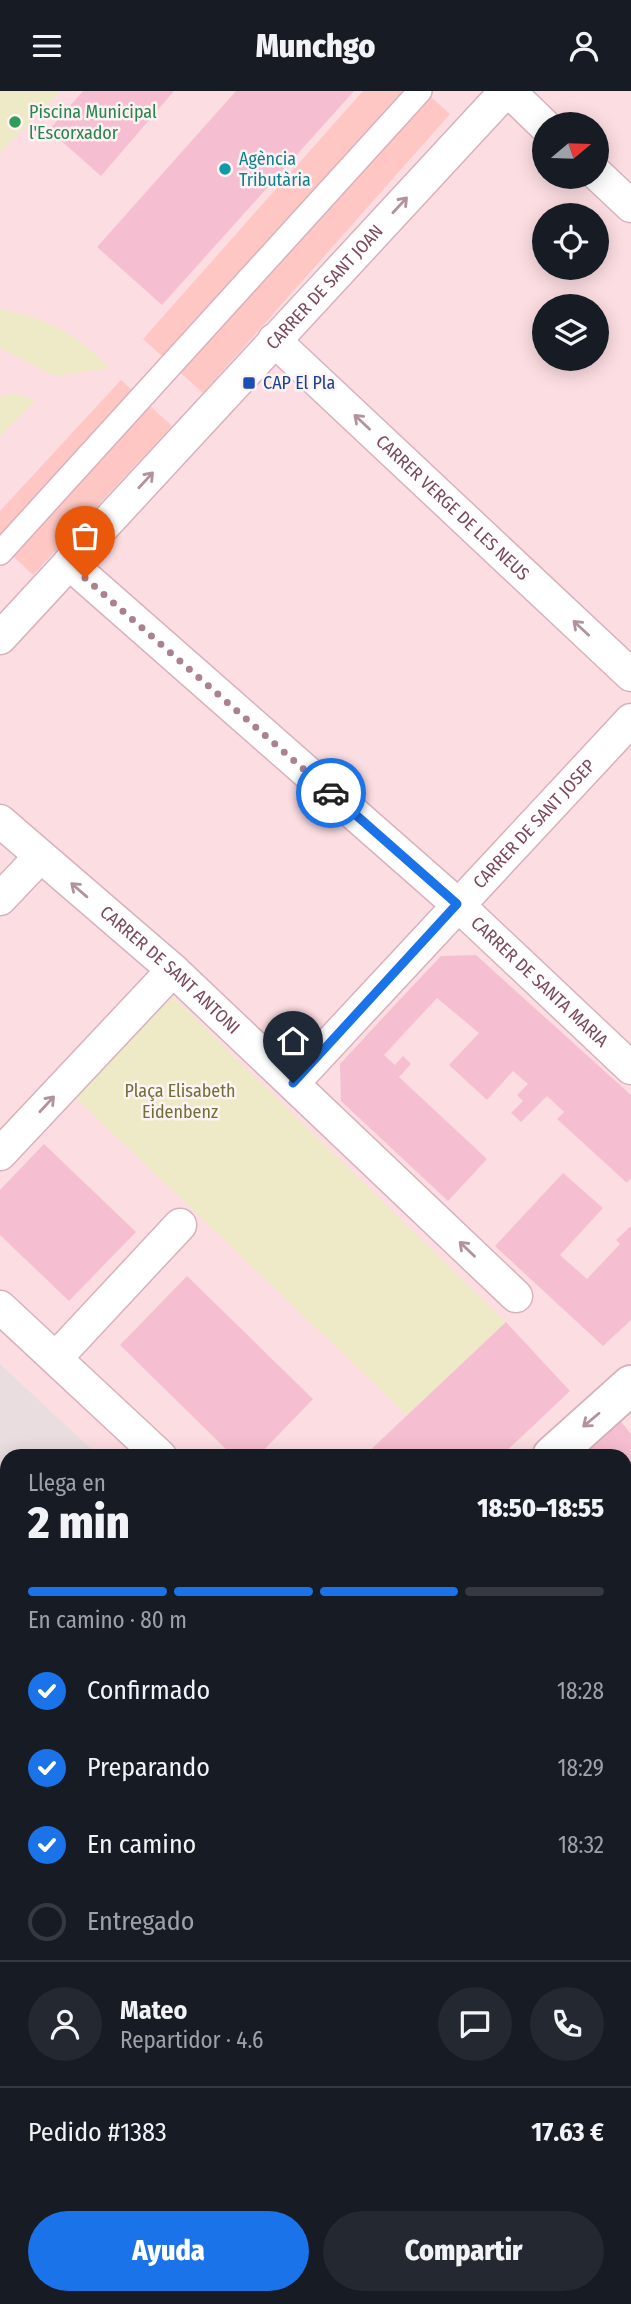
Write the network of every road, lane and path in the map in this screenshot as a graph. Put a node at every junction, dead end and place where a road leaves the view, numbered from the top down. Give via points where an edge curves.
1 (420, 91) edge
2 (507, 91) edge
3 (532, 114) edge
4 (609, 185) edge
5 (631, 206) edge
6 (274, 340) junction
7 (0, 553) edge
8 (68, 563) junction
9 (0, 638) edge
10 (631, 675) edge
11 (631, 720) edge
12 (0, 821) edge
13 (40, 856) junction
14 (0, 899) edge
15 (457, 904) junction
16 (173, 970) junction
17 (631, 1068) edge
18 (293, 1083) junction
19 (0, 1154) edge
20 (180, 1225) dead end
21 (516, 1296) dead end
22 (0, 1307) edge
23 (55, 1358) junction
24 (627, 1397) edge
25 (152, 1449) edge
26 (561, 1449) edge

1 - 7 street
2 - 3 street
6 -> 2 street, CARRER DE SANT JOAN
4 - 5 street
8 -> 6 street, CARRER DE SANT JOAN
10 -> 6 street, CARRER VERGE DE LES NEUS
8 - 9 street, CARRER DE SANT JOAN
8 - 15 street, CARRER DE SANTA MARIA
11 - 15 street, CARRER DE SANT JOSEP
12 - 13 street, CARRER DE SANT ANTONI
13 - 14 street
16 -> 13 street, CARRER DE SANT ANTONI
15 - 17 street, CARRER DE SANTA MARIA
15 - 18 street, CARRER DE SANT JOSEP
16 - 18 street, CARRER DE SANT ANTONI
19 -> 16 street
21 -> 18 street, CARRER DE SANT ANTONI
20 - 23 street
22 - 23 street
23 - 25 street
24 -> 26 street

